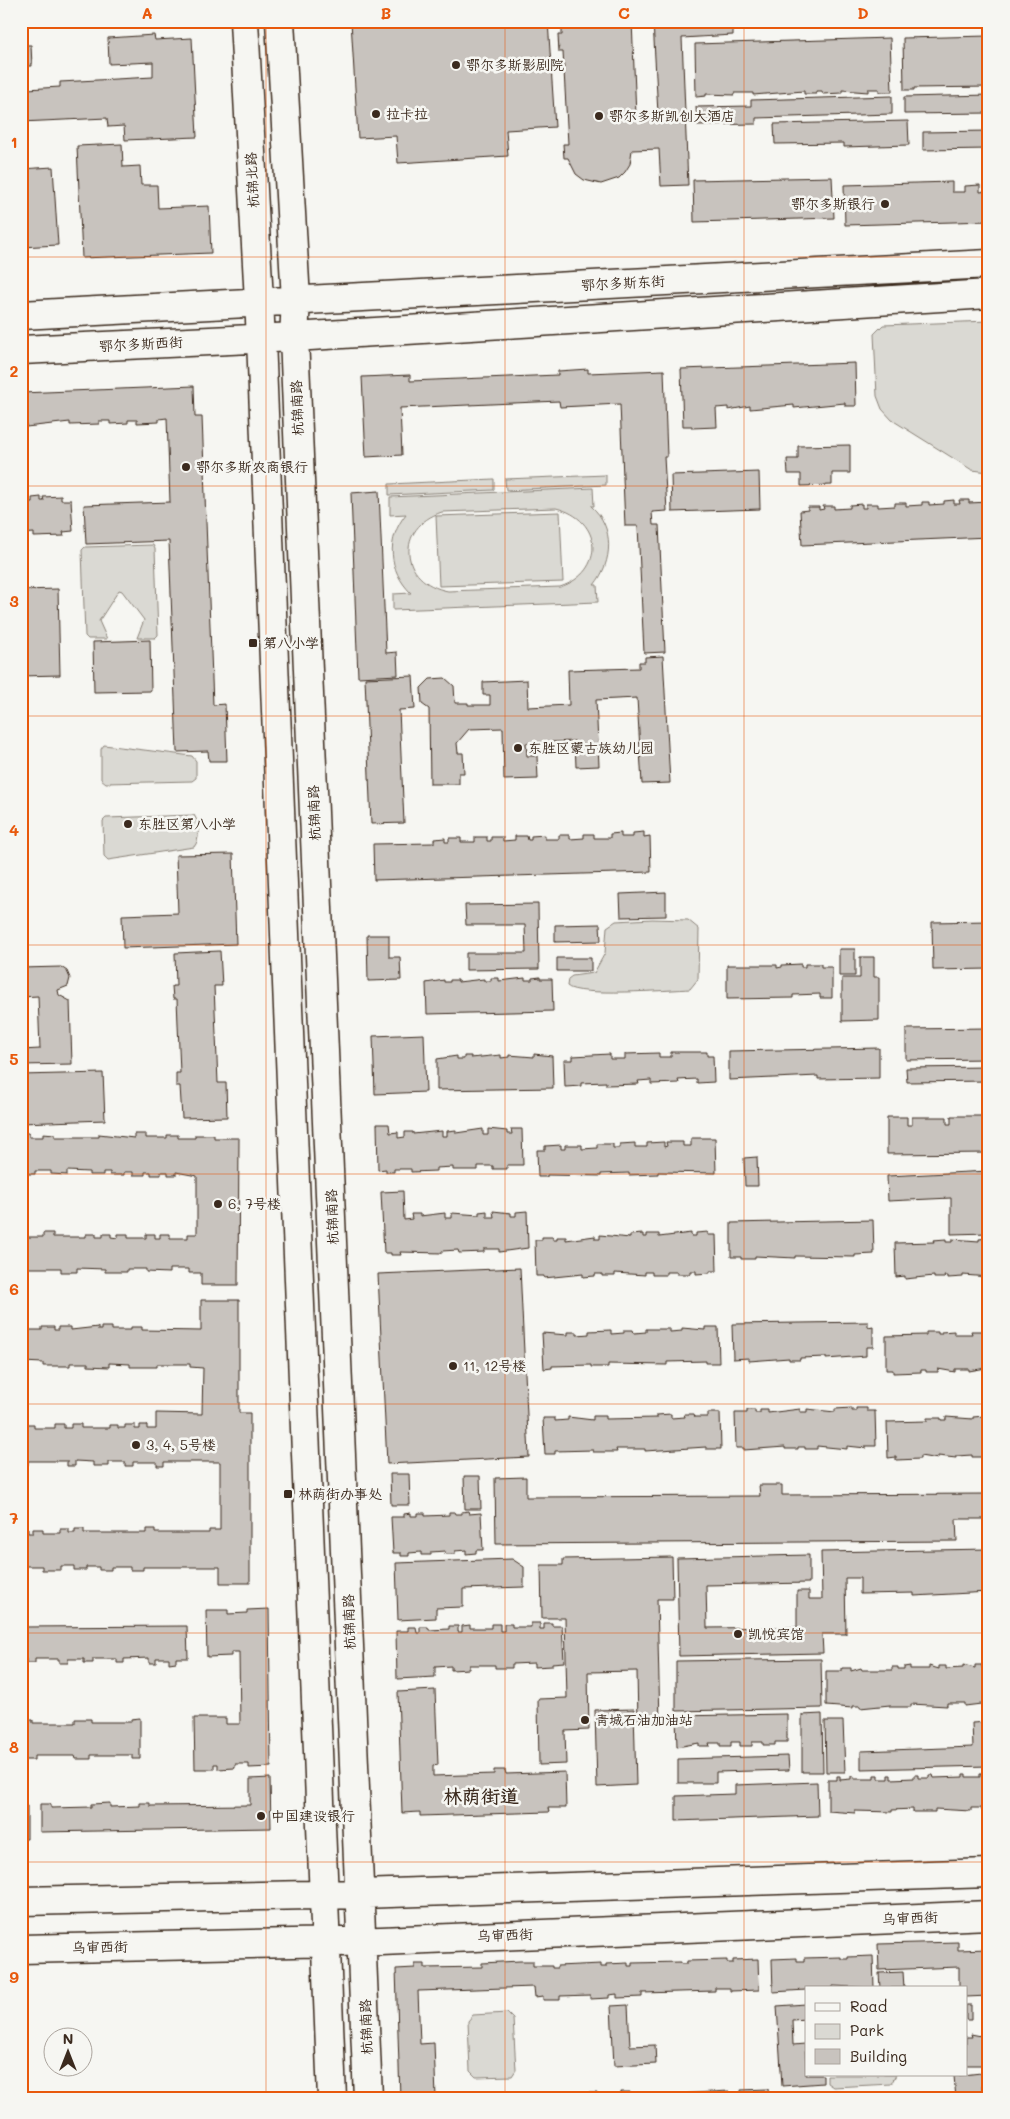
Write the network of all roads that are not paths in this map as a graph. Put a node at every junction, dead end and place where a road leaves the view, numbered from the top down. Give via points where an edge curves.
1 (244, 21) edge
2 (280, 21) edge
3 (989, 264) edge
4 (989, 294) edge
5 (296, 300) junction
6 (258, 304) junction
7 (21, 315) edge
8 (294, 337) junction
9 (261, 339) junction
10 (21, 350) edge
11 (989, 1873) edge
12 (323, 1894) junction
13 (361, 1894) junction
14 (21, 1901) edge
15 (989, 1915) edge
16 (362, 1941) junction
17 (325, 1942) junction
18 (21, 1949) edge
19 (332, 2098) edge
20 (368, 2098) edge

1 - 6 main road, 杭锦北路
2 - 5 main road
3 - 5 main road, 鄂尔多斯东街
4 - 8 main road
5 - 6 main road, 鄂尔多斯东街
5 - 8 main road
6 - 7 main road
6 - 9 main road, 杭锦北路
8 - 9 main road
8 - 13 main road, 杭锦南路
9 - 10 main road, 鄂尔多斯西街
9 - 12 main road
11 - 13 main road
12 - 13 main road
12 - 14 main road
12 - 17 main road
13 - 16 main road, 杭锦南路
15 - 16 main road, 乌审西街
16 - 17 main road, 乌审西街
16 - 20 main road, 杭锦南路
17 - 18 main road, 乌审西街
17 - 19 main road

